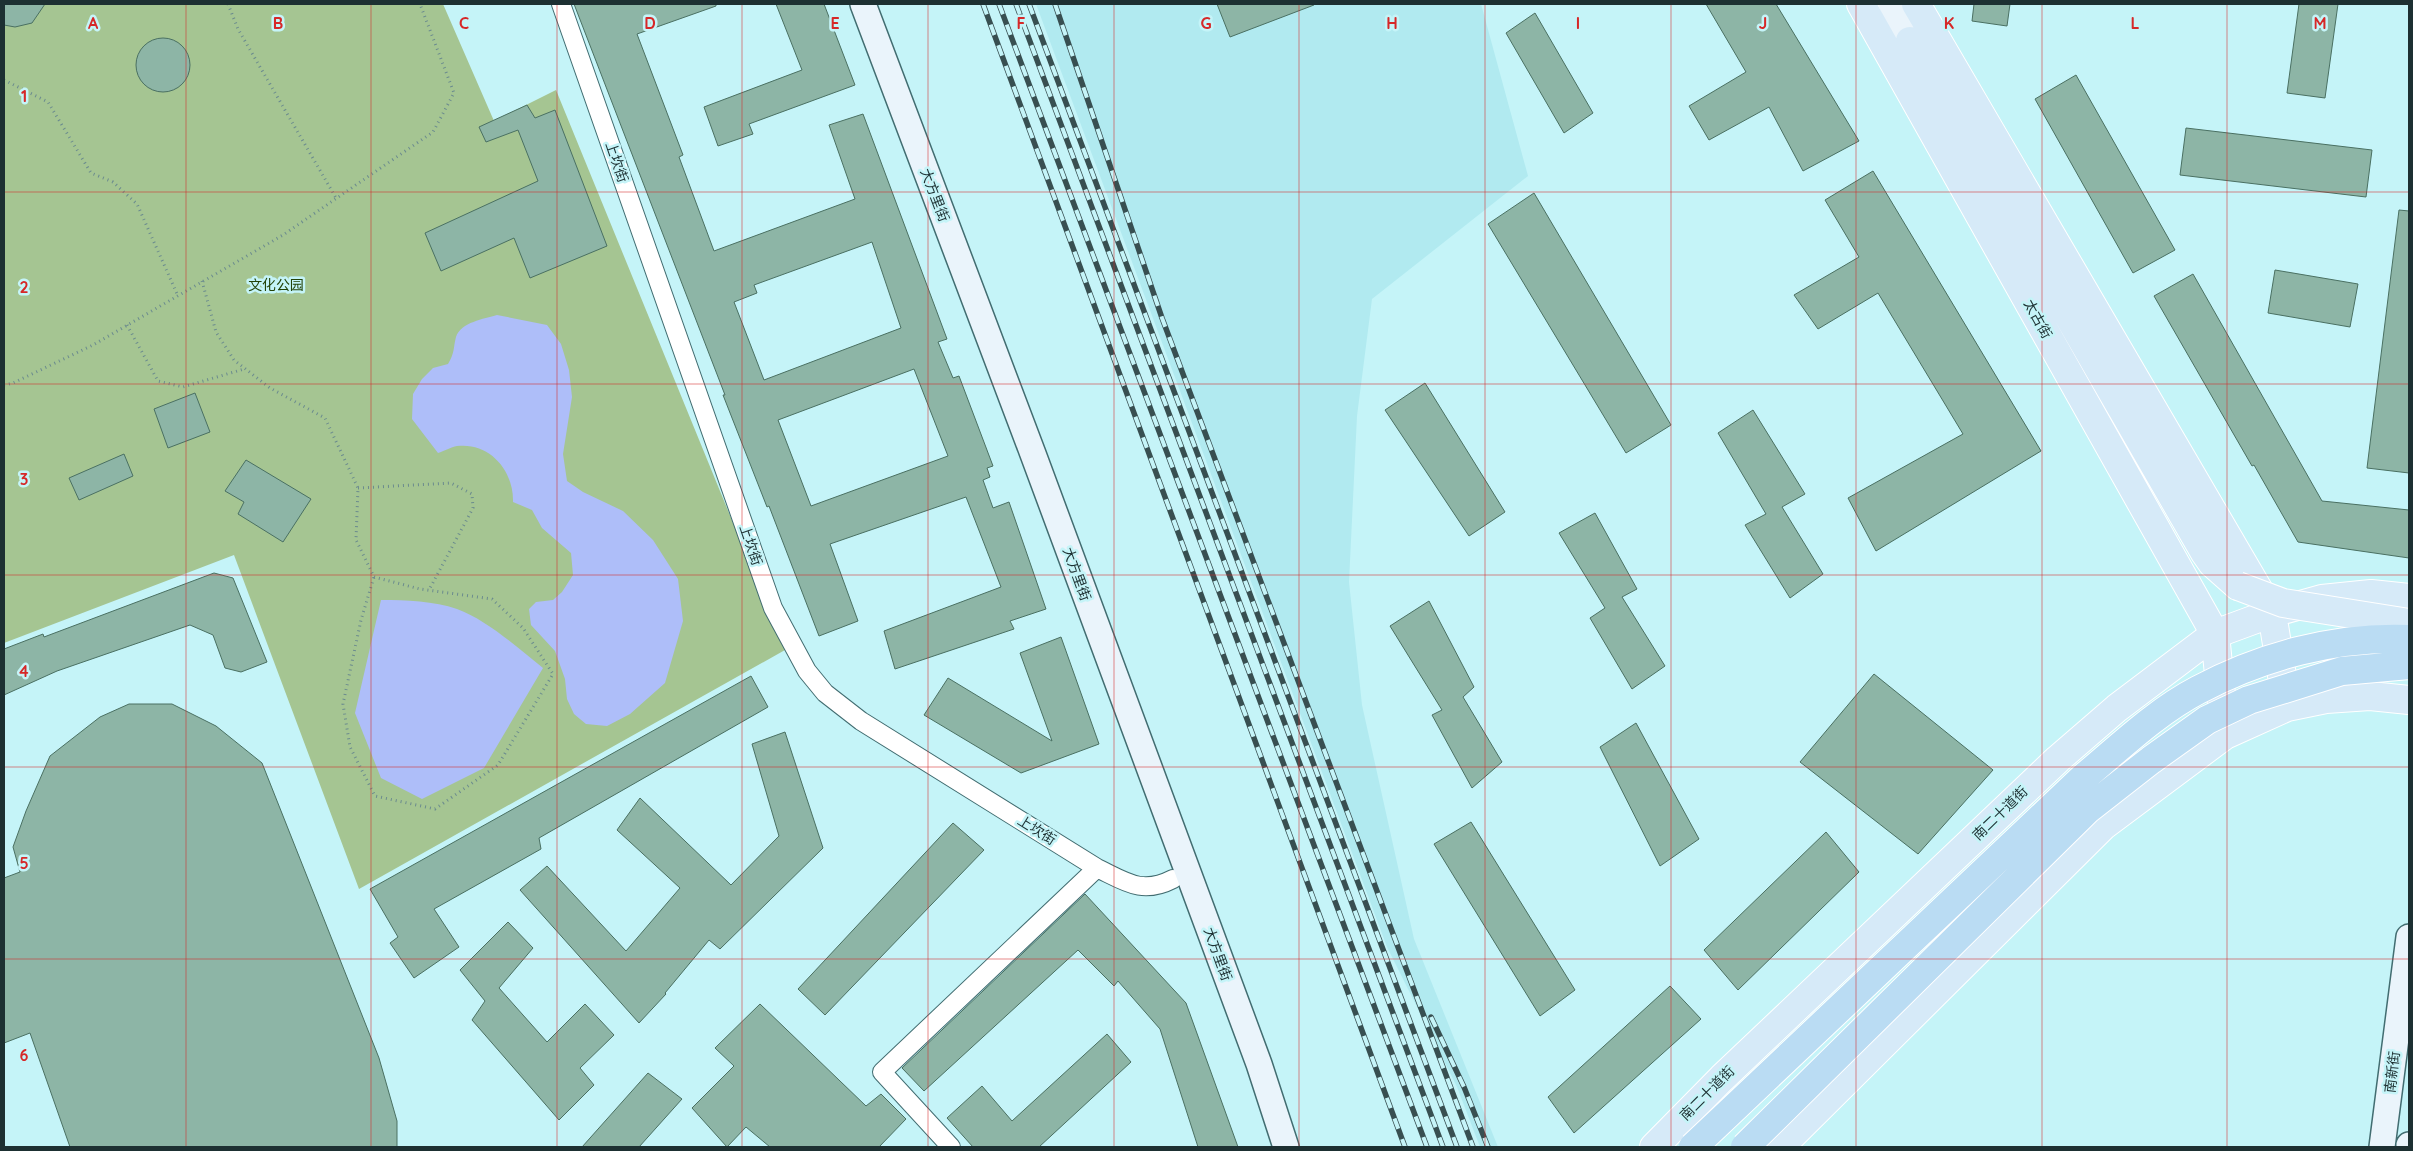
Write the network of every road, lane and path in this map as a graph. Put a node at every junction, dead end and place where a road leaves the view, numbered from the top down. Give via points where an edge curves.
1 (228, 4) edge
2 (420, 4) edge
3 (561, 4) edge
4 (848, 4) edge
5 (863, 4) edge
6 (1861, 4) edge
7 (1891, 4) edge
8 (1916, 4) edge
9 (1910, 41) joint
10 (4, 80) edge
11 (336, 198) junction
12 (202, 282) junction
13 (178, 296) junction
14 (127, 325) junction
15 (245, 369) junction
16 (4, 385) edge
17 (358, 488) junction
18 (374, 577) junction
19 (429, 590) junction
20 (2409, 598) edge
21 (2272, 613) junction
22 (2409, 623) edge
23 (2215, 634) junction
24 (2409, 639) edge
25 (2409, 665) edge
26 (2409, 700) edge
27 (2288, 707) junction
28 (2225, 735) junction
29 (1097, 868) junction
30 (1173, 879) junction
31 (2409, 937) edge
32 (950, 1147) edge
33 (1270, 1147) edge
34 (1286, 1147) edge
35 (1654, 1147) edge
36 (1693, 1147) edge
37 (1746, 1147) edge
38 (1780, 1147) edge
39 (2382, 1147) edge

1 - 11 path via 238,29
2 - 11 path via 454,94 433,132
3 - 29 street, 上坎街 via 774,608 807,671 825,693 861,721
4 - 30 main road, 大方里街
5 - 34 main road, 大方里街 via 1259,1064
6 - 23 main road, 太古街
7 - 9 main road, 太古街
8 - 21 main road
9 - 22 main road, 太古街, bridge via 2212,563 2238,586 2282,603
10 - 13 path via 48,102 91,173 113,182 137,204
11 - 12 path via 283,235
12 - 13 path
12 - 15 path via 216,332 234,360
13 - 14 path
14 - 15 path via 158,380 183,387
14 - 16 path via 93,345
15 - 17 path via 270,388 325,418
17 - 18 path via 356,540
17 - 19 path via 451,483 472,494 473,508
18 - 19 path
18 - 19 path via 343,704 350,747 375,796 435,809 498,765 553,674 522,628 492,599
20 - 21 main road, 南二十道街 via 2371,594 2322,599
21 - 23 main road, 南二十道街
21 - 27 main road
23 - 28 main road
23 - 35 main road, 南二十道街 via 2117,708 2058,759 1722,1078
24 - 36 highway, bridge via 2332,644 2280,656 2197,690 2142,728 2084,777
25 - 37 highway, bridge via 2342,671 2248,700 2207,720 2151,760 2087,810
26 - 27 main road via 2370,696 2326,699
27 - 28 main road
28 - 38 main road via 2103,826
29 - 30 street, 上坎街 via 1131,884 1157,887
29 - 32 street via 882,1072
30 - 33 main road, 大方里街
31 - 39 main road, 南新街

